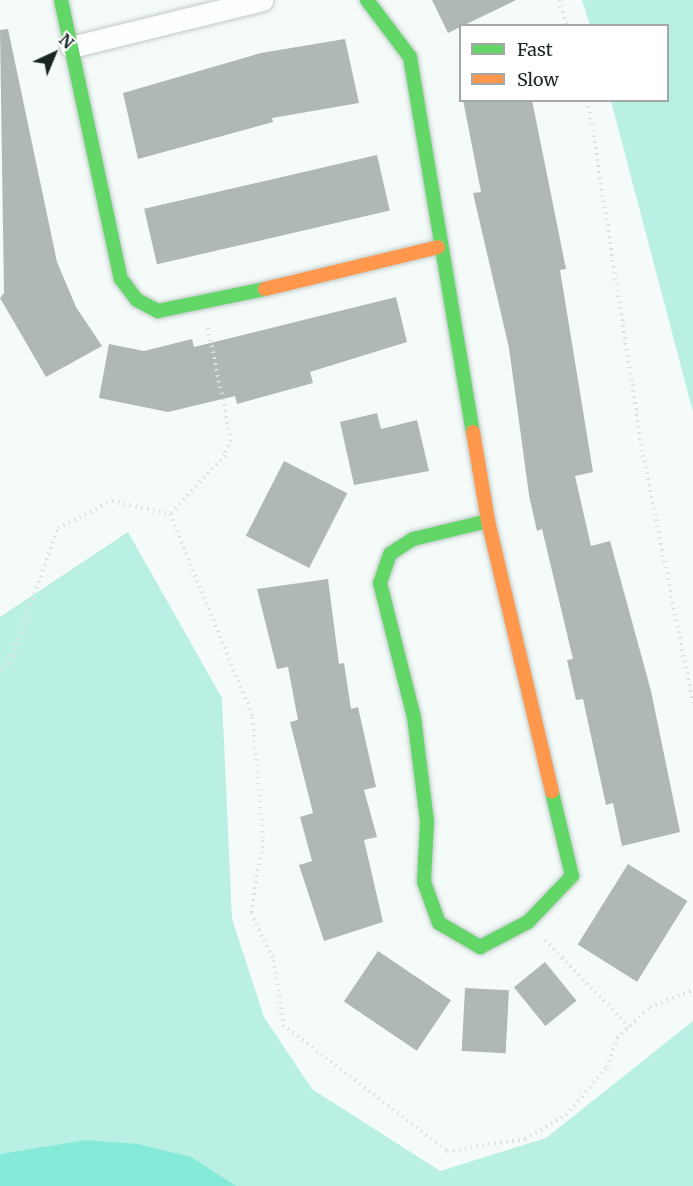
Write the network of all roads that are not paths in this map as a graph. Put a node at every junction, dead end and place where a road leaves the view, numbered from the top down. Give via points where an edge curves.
1 (61, 0) edge
2 (262, 0) edge
3 (367, 0) edge
4 (71, 47) junction
5 (438, 248) junction
6 (488, 521) junction

1 - 4 street
2 - 4 street
3 - 5 street via 410,57
4 - 5 street via 121,279 137,300 158,311 203,304
5 - 6 street
6 - 6 street via 572,876 528,922 480,946 439,923 424,882 427,822 414,717 380,583 390,554 414,539

